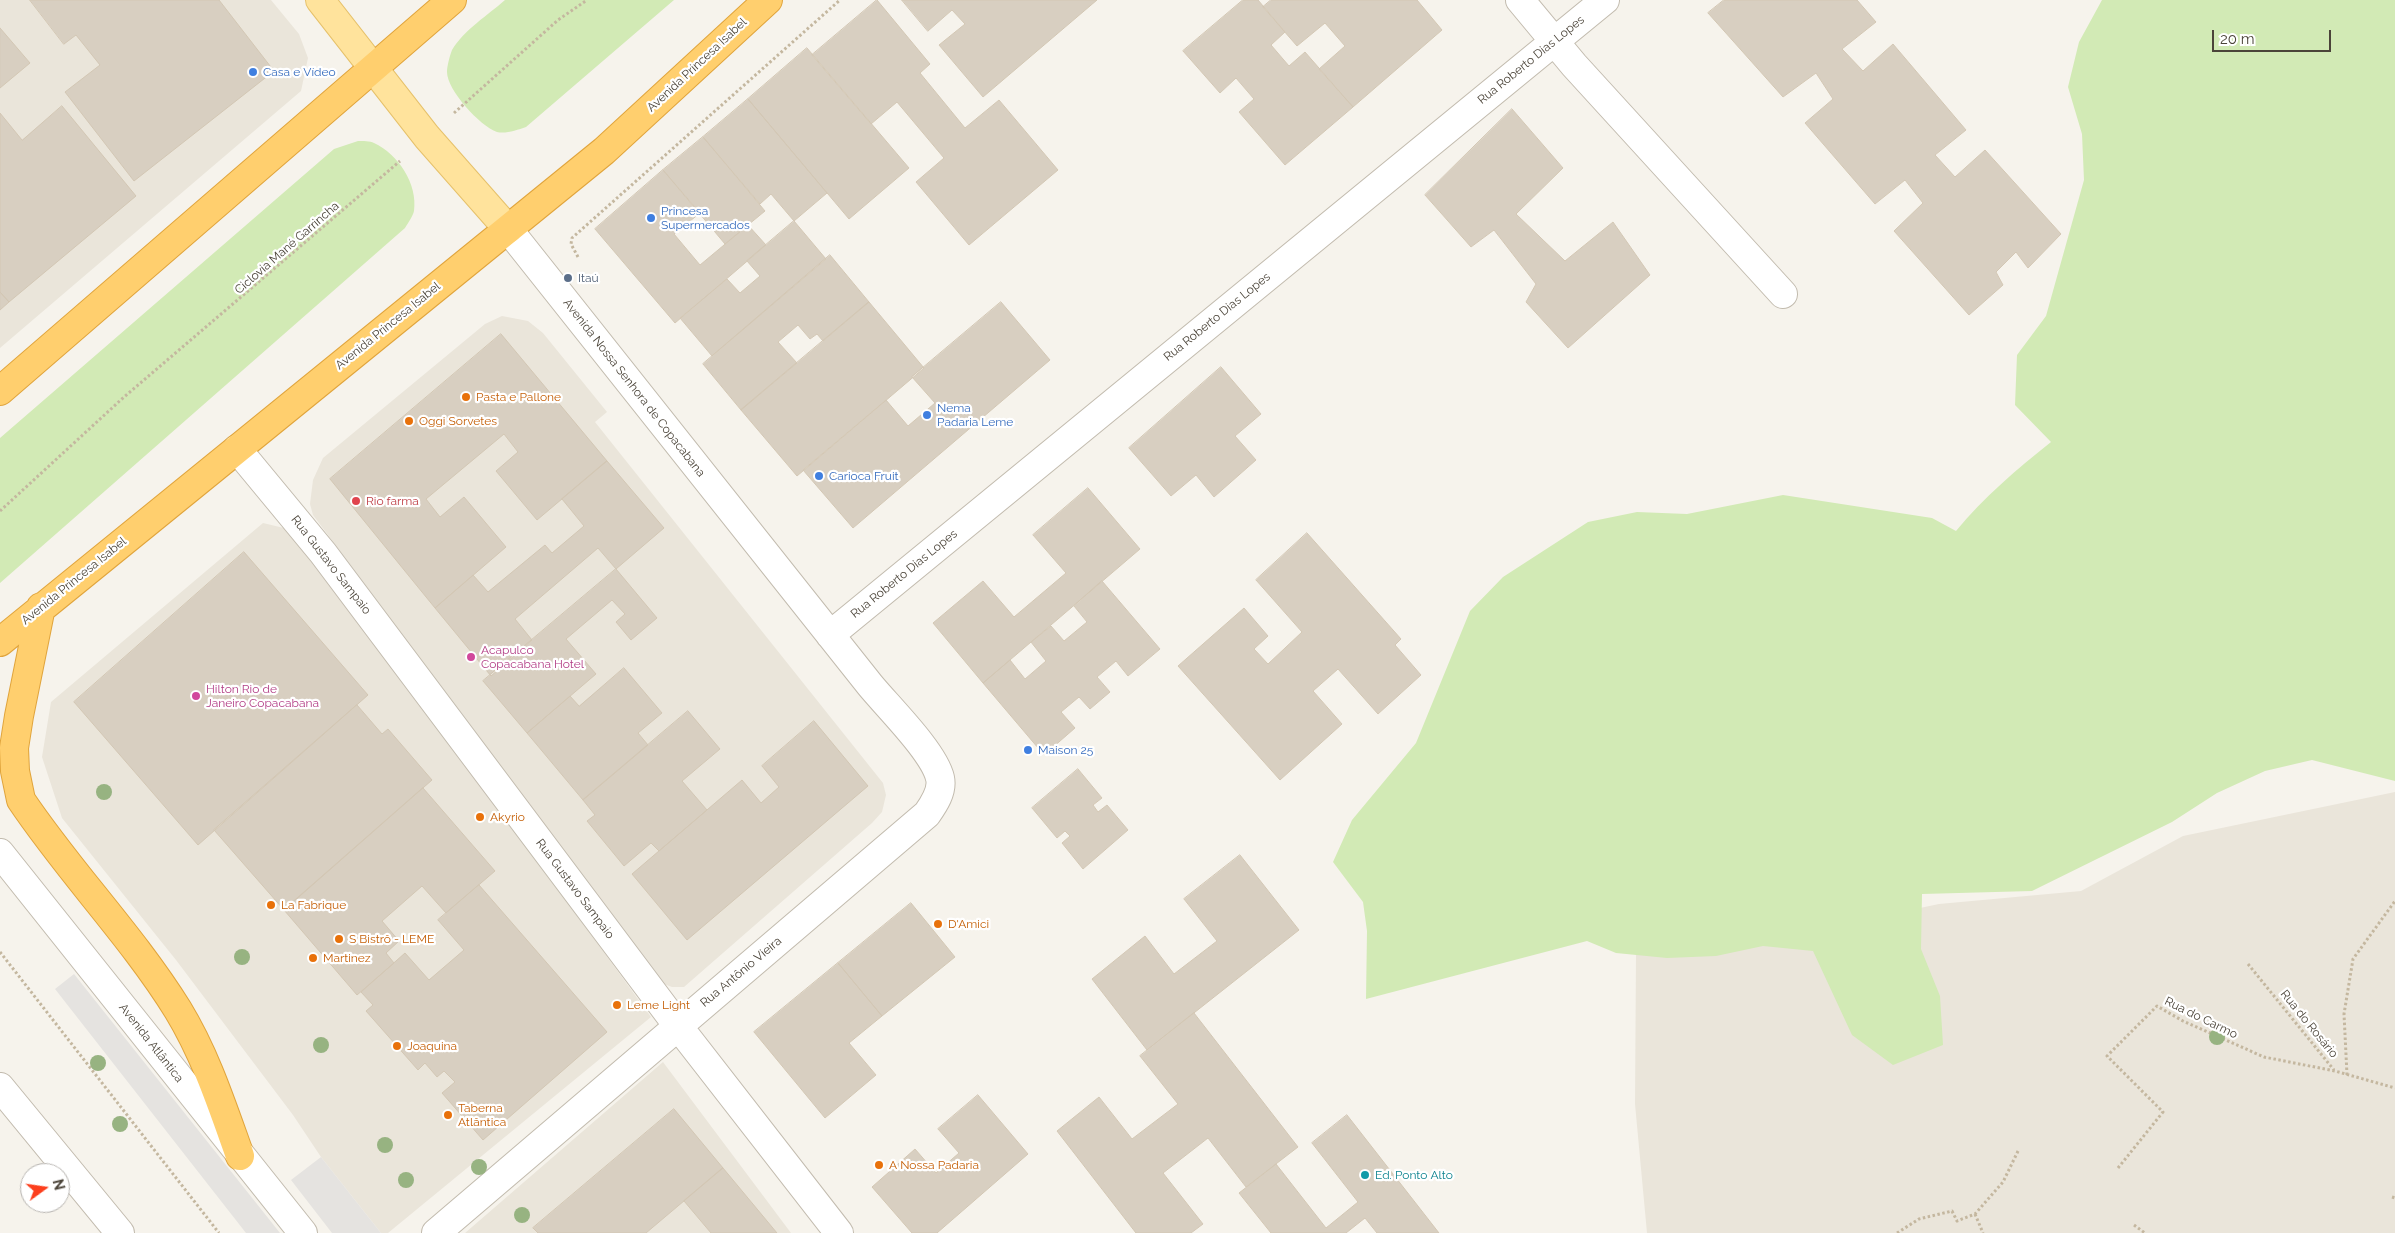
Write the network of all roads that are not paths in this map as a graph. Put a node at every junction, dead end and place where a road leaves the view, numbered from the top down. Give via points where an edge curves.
1 (320, 0) edge
2 (452, 0) edge
3 (768, 0) edge
4 (1520, 0) edge
5 (1605, 0) edge
6 (1553, 40) junction
7 (374, 66) junction
8 (508, 229) junction
9 (1783, 294) dead end
10 (0, 391) edge
11 (237, 449) junction
12 (41, 607) junction
13 (830, 634) junction
14 (0, 642) edge
15 (941, 780) joint
16 (0, 853) edge
17 (678, 1026) junction
18 (0, 1087) edge
19 (240, 1156) junction
20 (120, 1233) edge
21 (303, 1233) edge
22 (436, 1233) edge
23 (839, 1233) edge

1 - 7 main road, Avenida Nossa Senhora de Copacabana
2 - 7 highway
3 - 8 highway, Avenida Princesa Isabel via 604,151
4 - 6 street
5 - 6 street, Rua Roberto Dias Lopes
6 - 9 street
6 - 13 street, Rua Roberto Dias Lopes
7 - 8 main road, Avenida Nossa Senhora de Copacabana via 427,137
7 - 10 highway
8 - 11 highway, Avenida Princesa Isabel
8 - 13 street, Avenida Nossa Senhora de Copacabana
11 - 12 highway, Avenida Princesa Isabel
11 - 17 street, Rua Gustavo Sampaio via 323,554
12 - 14 highway, Avenida Princesa Isabel
12 - 19 highway via 14,748 21,800 179,1011 205,1059
13 - 15 street, Avenida Nossa Senhora de Copacabana via 931,759
15 - 17 street, Rua Antônio Vieira via 936,801 926,814
16 - 19 street, Avenida Atlântica
17 - 22 street, Rua Antônio Vieira
17 - 23 street, Rua Gustavo Sampaio
18 - 20 street
19 - 21 street, Avenida Atlântica

